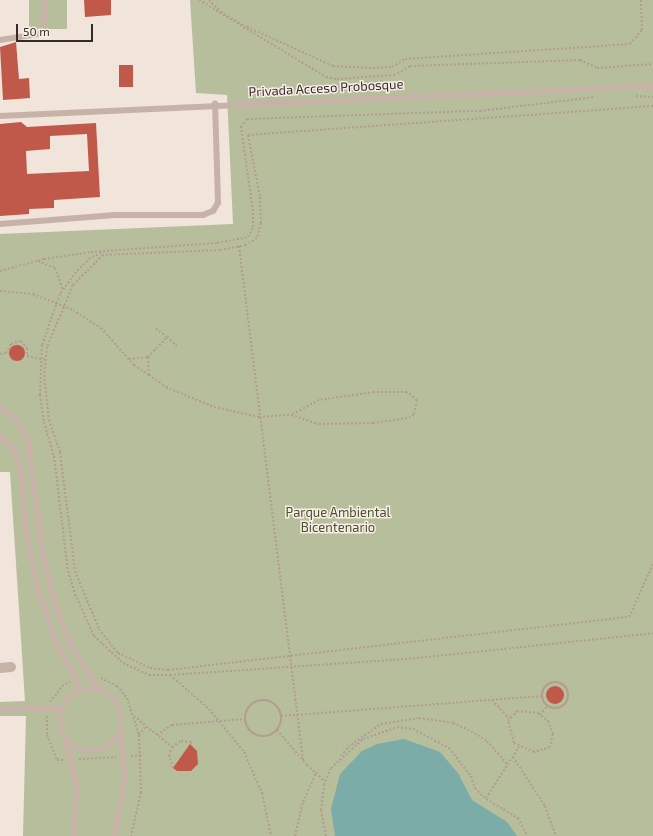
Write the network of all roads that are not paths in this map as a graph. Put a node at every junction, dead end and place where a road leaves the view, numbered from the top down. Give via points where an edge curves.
1 (44, 0) edge
2 (0, 40) edge
3 (653, 86) edge
4 (215, 104) junction
5 (0, 116) edge
6 (0, 224) edge
7 (0, 407) edge
8 (0, 436) edge
9 (11, 667) dead end
10 (0, 668) edge
11 (99, 690) junction
12 (78, 692) junction
13 (63, 708) junction
14 (0, 709) edge
15 (120, 731) junction
16 (66, 738) junction
17 (74, 836) edge
18 (115, 836) edge

1 - 2 lane via 43,31 39,34
3 - 4 lane, Privada Acceso Probosque
4 - 5 lane, Privada Acceso Probosque
4 - 6 lane via 218,203 213,211 203,215 115,215
7 - 11 lane via 17,419 28,439 49,578 71,644
8 - 12 lane via 14,449 21,469 27,534 40,595 58,645 76,678
9 - 10 street
11 - 12 lane
11 - 15 lane via 116,702 121,711
12 - 13 lane
13 - 14 lane
13 - 16 lane via 61,719
15 - 16 lane via 109,746 91,751 81,750
15 - 18 lane via 125,756 123,798
16 - 17 lane via 78,802

